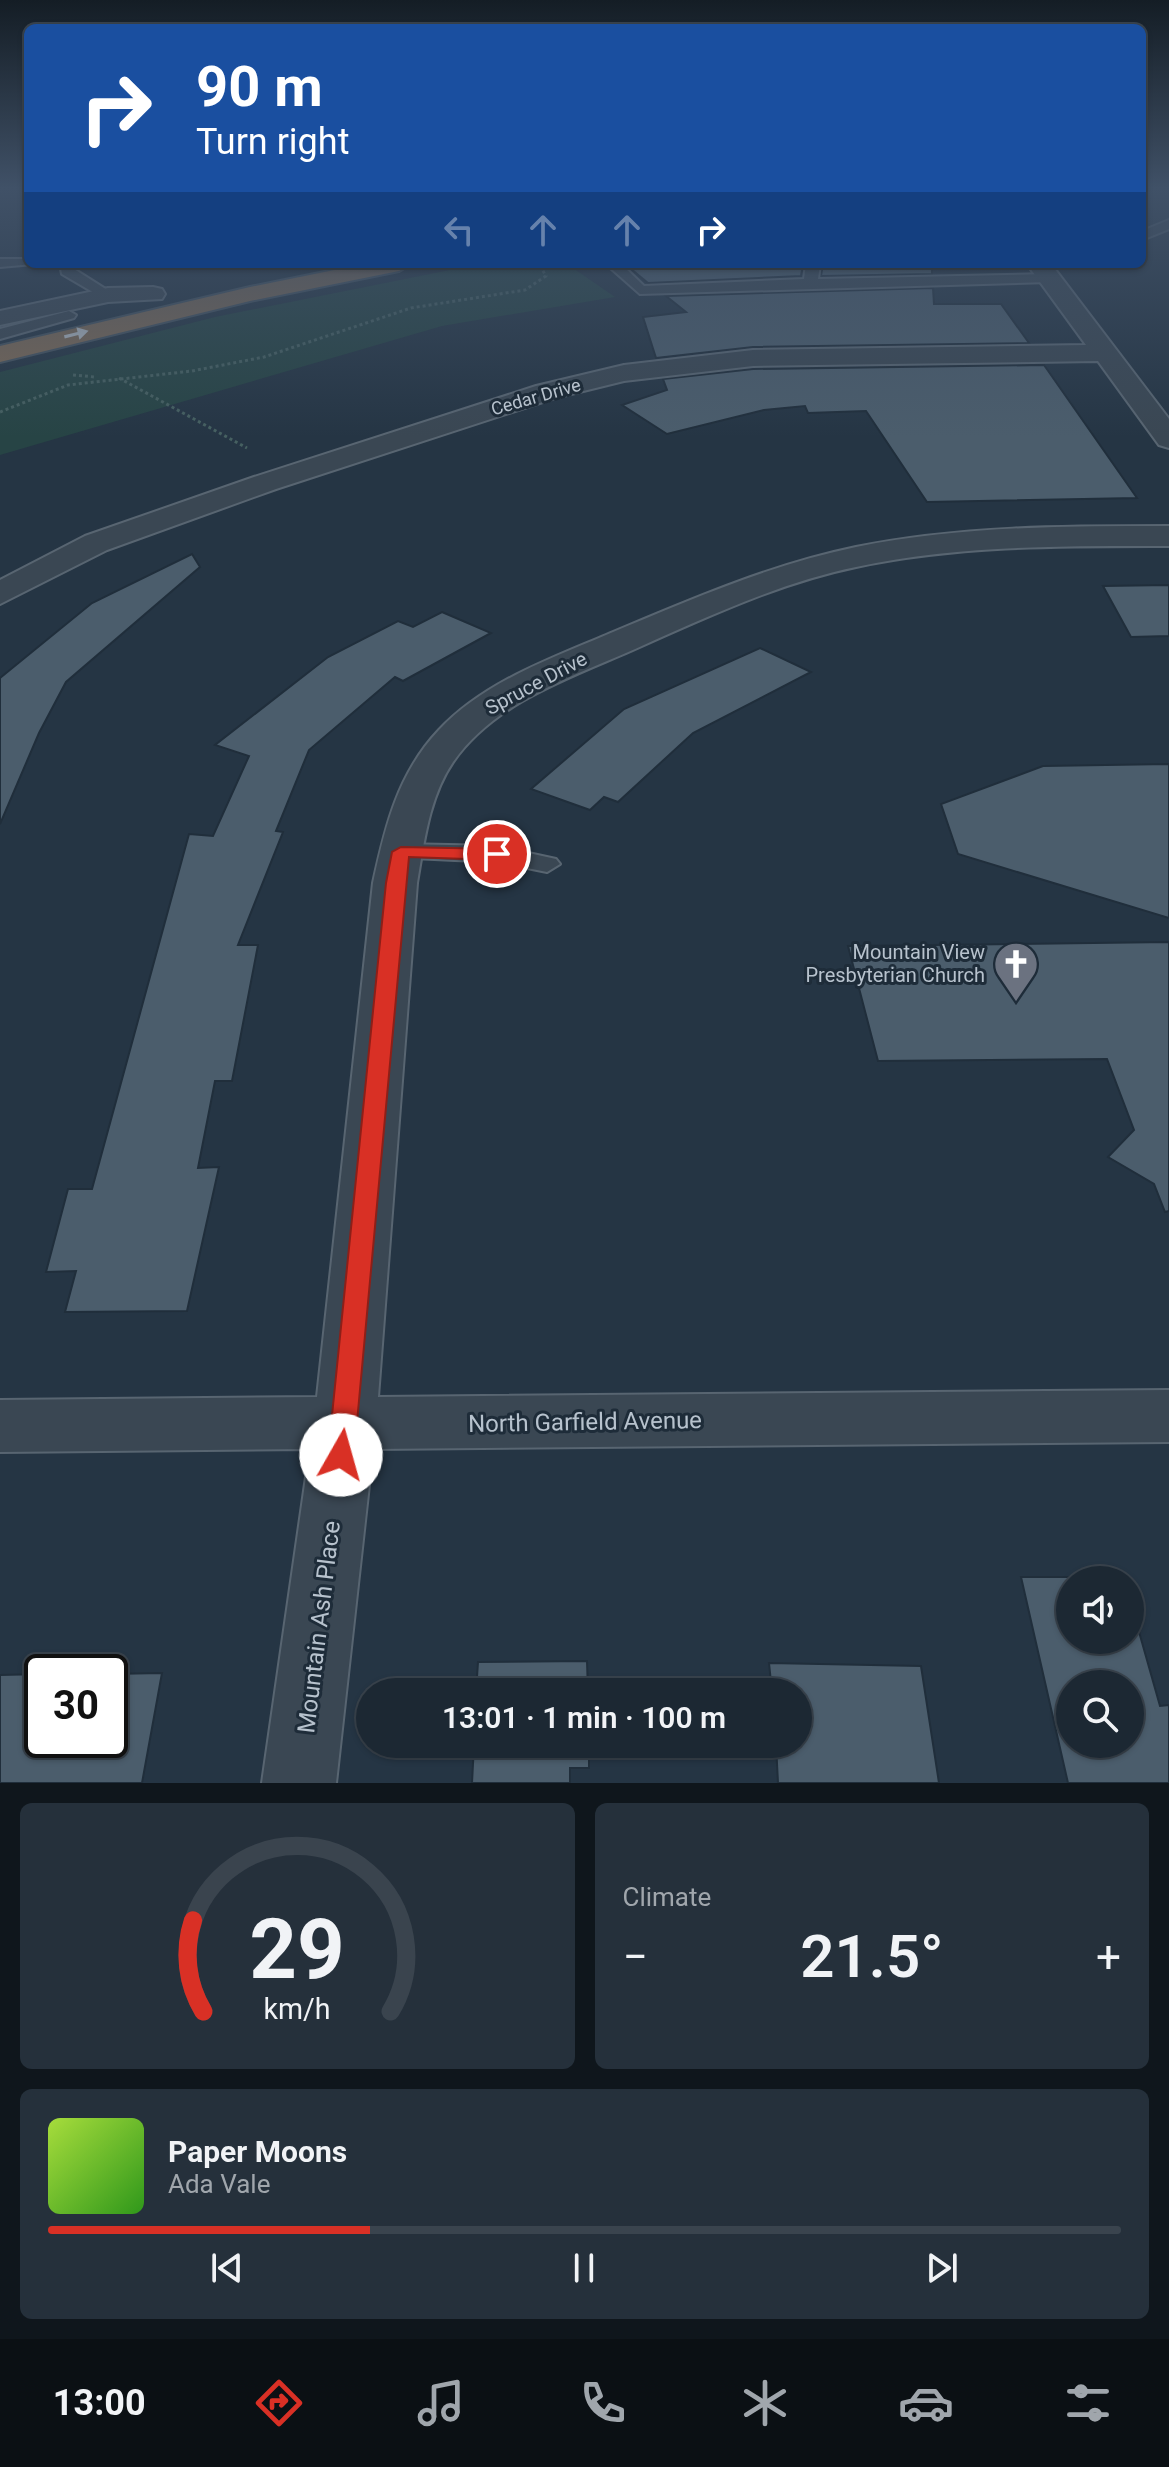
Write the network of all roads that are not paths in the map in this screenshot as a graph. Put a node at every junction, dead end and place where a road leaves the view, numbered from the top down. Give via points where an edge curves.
1 (67, 270) edge
2 (272, 270) edge
3 (368, 270) edge
4 (619, 270) edge
5 (812, 270) edge
6 (951, 270) edge
7 (1044, 271) edge
8 (951, 280) junction
9 (810, 283) junction
10 (153, 294) junction
11 (108, 295) junction
12 (0, 318) edge
13 (0, 333) edge
14 (1105, 353) junction
15 (0, 354) edge
16 (1169, 439) edge
17 (1169, 536) edge
18 (0, 594) edge
19 (401, 852) junction
20 (547, 864) dead end
21 (1169, 1416) edge
22 (345, 1424) junction
23 (0, 1426) edge
24 (299, 1783) edge

1 - 11 lane
2 - 10 highway
15 -> 3 highway
4 - 9 lane via 640,290
5 - 9 lane
6 - 8 lane
7 - 8 lane
7 - 14 street
8 - 9 lane
10 - 11 street
10 - 13 highway
11 - 12 street
14 - 16 street
14 - 18 street, Cedar Drive via 753,358 675,365 546,392 96,543
17 - 19 street, Spruce Drive via 1044,538 900,550 855,557 735,593 577,660 484,709 436,757 408,816
19 - 20 lane via 497,854
19 - 22 street, Spruce Drive
21 - 22 street, North Garfield Avenue
22 - 23 street, North Garfield Avenue
22 - 24 street, Mountain Ash Place

